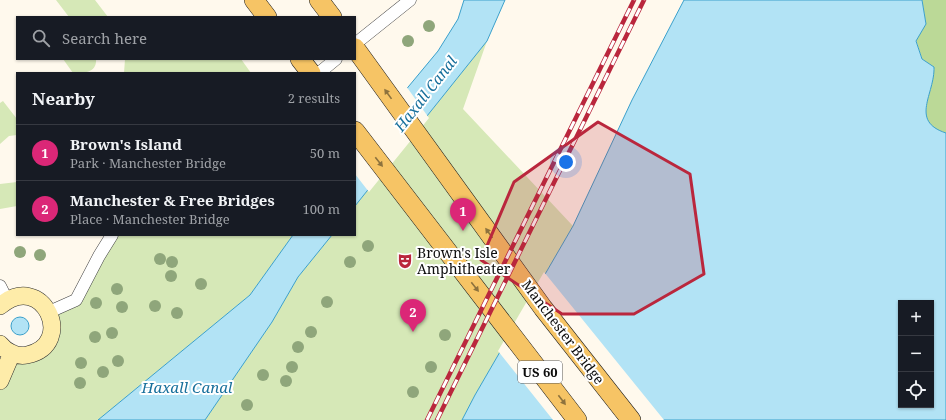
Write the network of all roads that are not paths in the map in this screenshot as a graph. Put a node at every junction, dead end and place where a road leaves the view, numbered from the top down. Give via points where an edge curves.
1 (254, 0) edge
2 (410, 0) edge
3 (266, 16) edge
4 (356, 43) edge
5 (356, 49) edge
6 (301, 60) edge
7 (335, 60) edge
8 (310, 72) edge
9 (319, 72) edge
10 (356, 132) edge
11 (111, 236) edge
12 (1, 301) edge
13 (49, 312) junction
14 (6, 349) edge
15 (0, 381) edge
16 (577, 420) edge
17 (631, 420) edge

1 - 3 main road
2 - 4 street
17 -> 5 main road, Manchester Bridge / US 60 via 543,308
6 - 8 main road
7 - 9 street
10 -> 16 main road, US 60
11 - 13 street via 76,300
12 - 13 street via 26,296 44,304
13 - 14 street via 52,331 45,345 33,354 25,355
14 - 15 street

